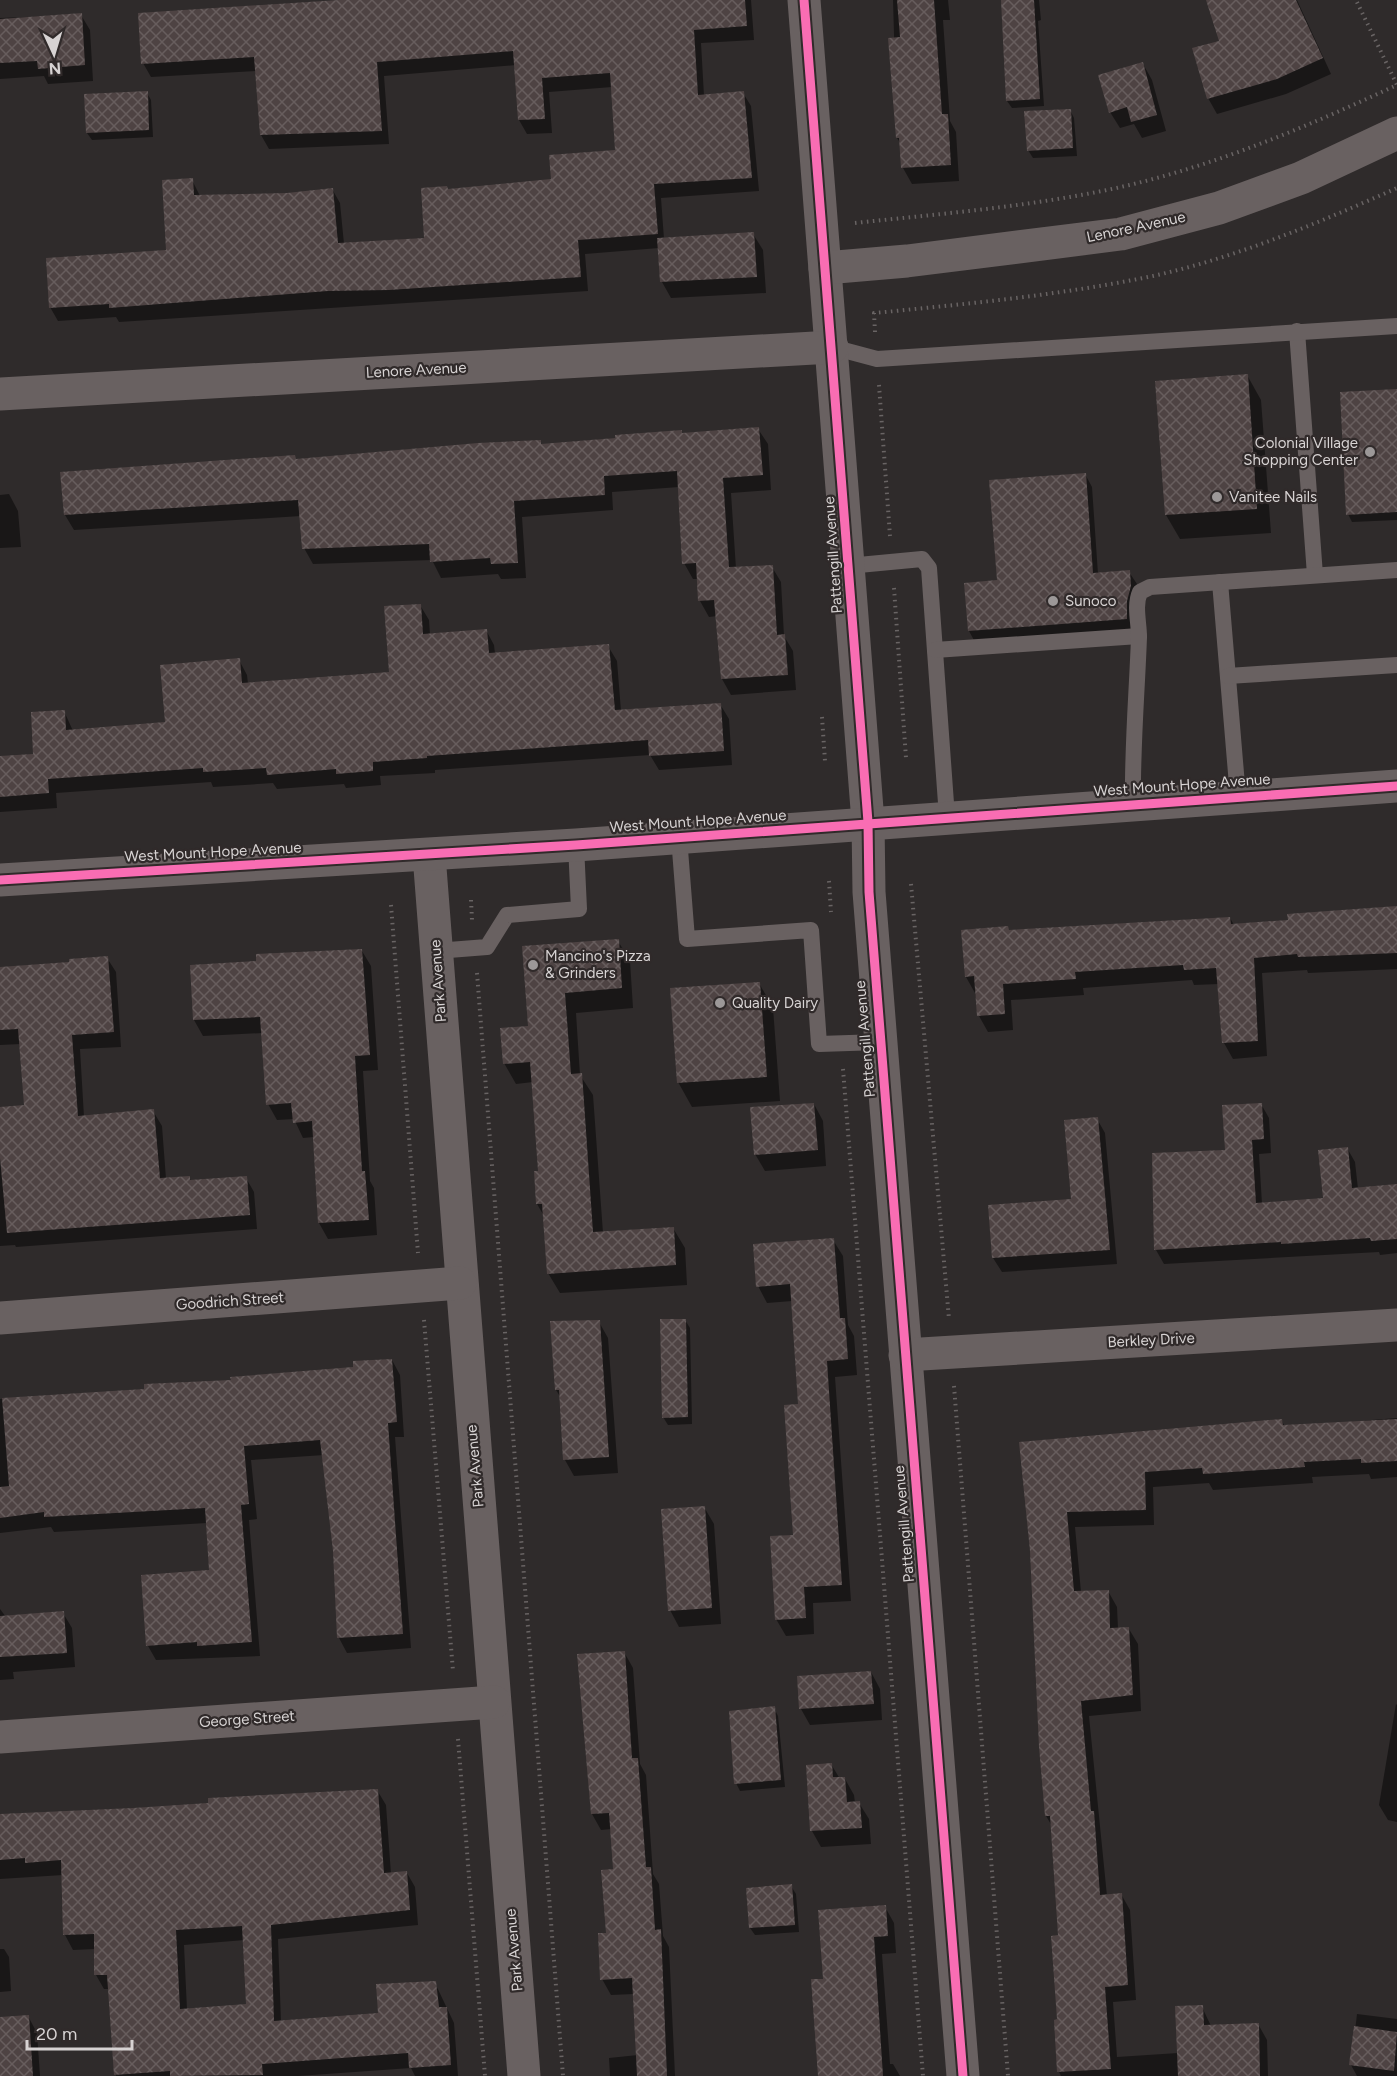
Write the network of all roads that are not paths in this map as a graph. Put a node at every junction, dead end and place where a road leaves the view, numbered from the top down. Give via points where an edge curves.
1 (804, 0) edge
2 (1397, 133) edge
3 (825, 268) junction
4 (1397, 326) edge
5 (1297, 331) junction
6 (832, 347) junction
7 (0, 394) edge
8 (848, 566) junction
9 (1397, 570) edge
10 (1315, 575) junction
11 (1220, 582) junction
12 (1139, 636) junction
13 (935, 650) junction
14 (1397, 665) edge
15 (1228, 675) junction
16 (1397, 786) edge
17 (1238, 797) junction
18 (1133, 804) junction
19 (948, 817) junction
20 (868, 822) junction
21 (679, 837) junction
22 (576, 845) junction
23 (429, 855) junction
24 (0, 880) edge
25 (436, 951) junction
26 (880, 1042) junction
27 (460, 1283) junction
28 (0, 1318) edge
29 (1397, 1325) edge
30 (905, 1355) junction
31 (494, 1702) junction
32 (0, 1737) edge
33 (524, 2076) edge
34 (963, 2076) edge

1 - 3 street, Pattengill Avenue
2 - 3 street, Lenore Avenue via 1301,178 1220,208 1121,234
3 - 6 street, Pattengill Avenue
4 - 5 lane
5 - 6 lane via 877,359
5 - 10 lane
6 - 7 street, Lenore Avenue
6 - 8 street, Pattengill Avenue
8 - 13 lane via 922,559 929,568
8 - 20 street, Pattengill Avenue
9 - 10 lane
10 - 11 lane
11 - 12 lane via 1150,587 1140,592
11 - 15 lane
12 - 13 lane
12 - 18 lane via 1132,743
13 - 19 lane
14 - 15 lane
15 - 17 lane
16 - 17 street, West Mount Hope Avenue
17 - 18 street, West Mount Hope Avenue
18 - 19 street, West Mount Hope Avenue
19 - 20 street, West Mount Hope Avenue
20 - 21 street, West Mount Hope Avenue
20 - 26 street, Pattengill Avenue via 868,878
21 - 22 street, West Mount Hope Avenue
21 - 26 lane via 687,939 811,930 819,1044
22 - 23 street, West Mount Hope Avenue
22 - 25 lane via 579,909 507,915 487,947
23 - 24 street, West Mount Hope Avenue
23 - 25 street, Park Avenue
25 - 27 street, Park Avenue
26 - 30 street, Pattengill Avenue
27 - 28 street, Goodrich Street
27 - 31 street, Park Avenue
29 - 30 street, Berkley Drive
30 - 34 street, Pattengill Avenue
31 - 32 street, George Street
31 - 33 street, Park Avenue

